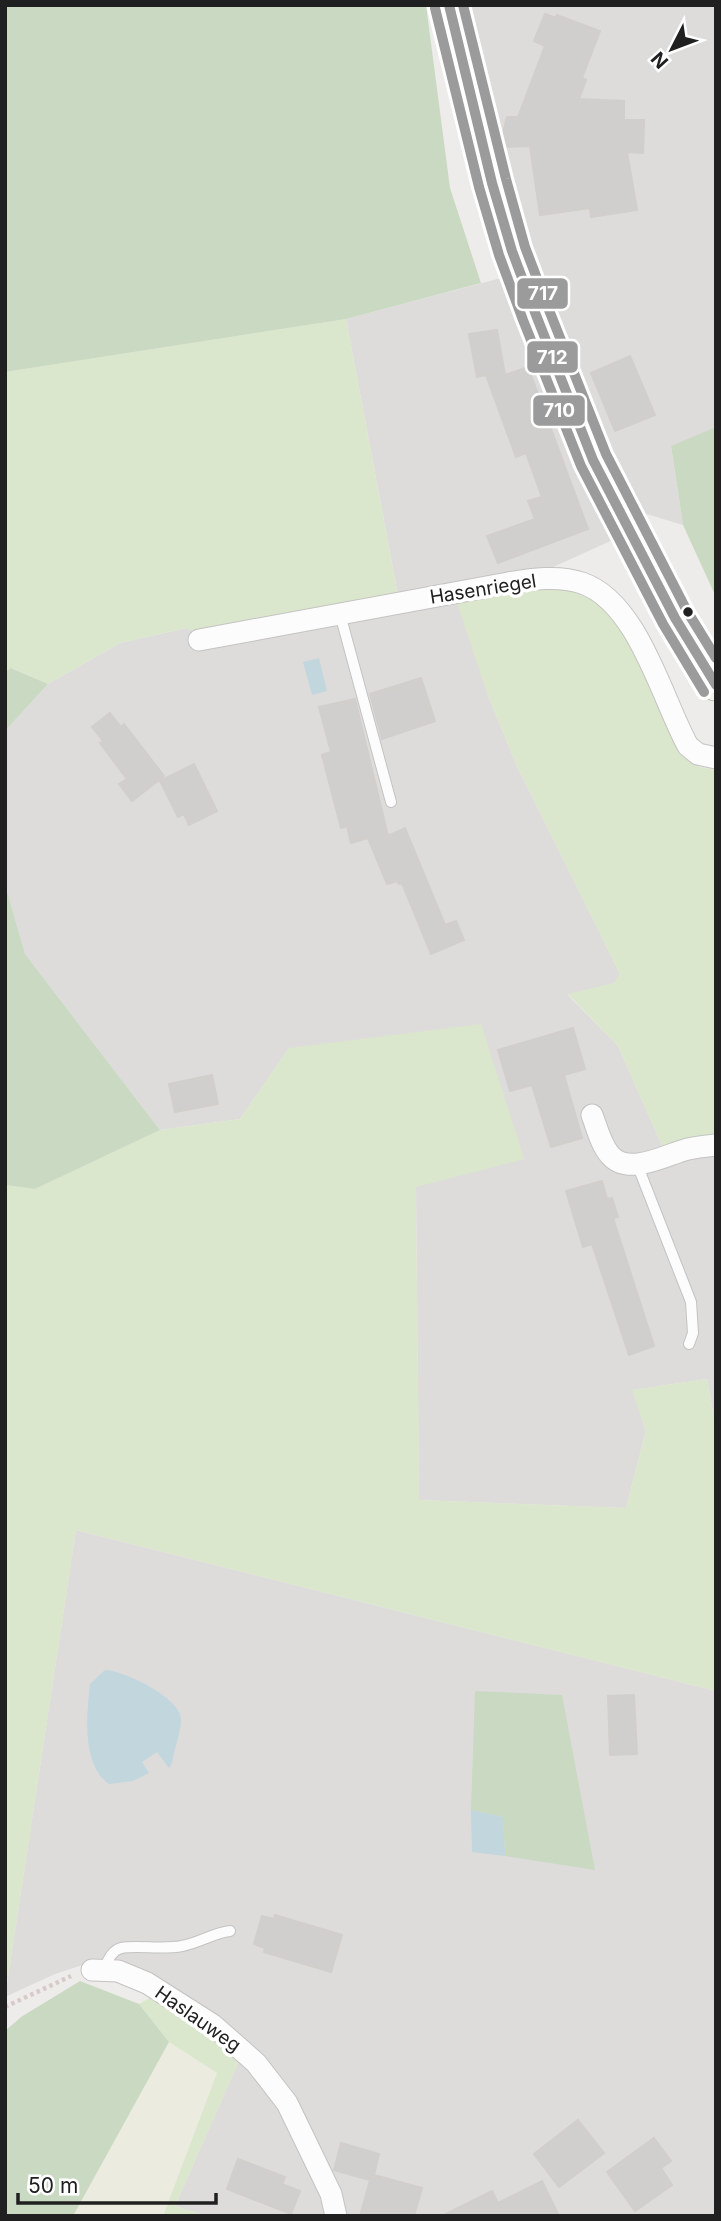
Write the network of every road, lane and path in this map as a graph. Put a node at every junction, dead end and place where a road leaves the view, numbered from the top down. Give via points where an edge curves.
1 (449, 5) edge
2 (340, 614) junction
3 (199, 640) dead end
4 (716, 685) edge
5 (716, 758) edge
6 (391, 802) dead end
7 (592, 1115) dead end
8 (716, 1145) edge
9 (637, 1164) junction
10 (689, 1344) dead end
11 (230, 1931) dead end
12 (98, 1970) junction
13 (5, 2007) edge
14 (336, 2216) edge

1 - 4 main road via 492,183 550,352 593,460
2 - 3 street, Hasenriegel
2 - 5 street, Hasenriegel via 541,578 581,582 604,593 621,612 653,666 688,746
2 - 6 lane
7 - 9 street via 609,1154 617,1161
8 - 9 street
9 - 10 lane via 691,1301
11 - 12 lane via 185,1946 121,1948
12 - 13 path via 61,1979
12 - 14 street, Haslauweg via 118,1971 178,2001 256,2063 287,2103 331,2194

